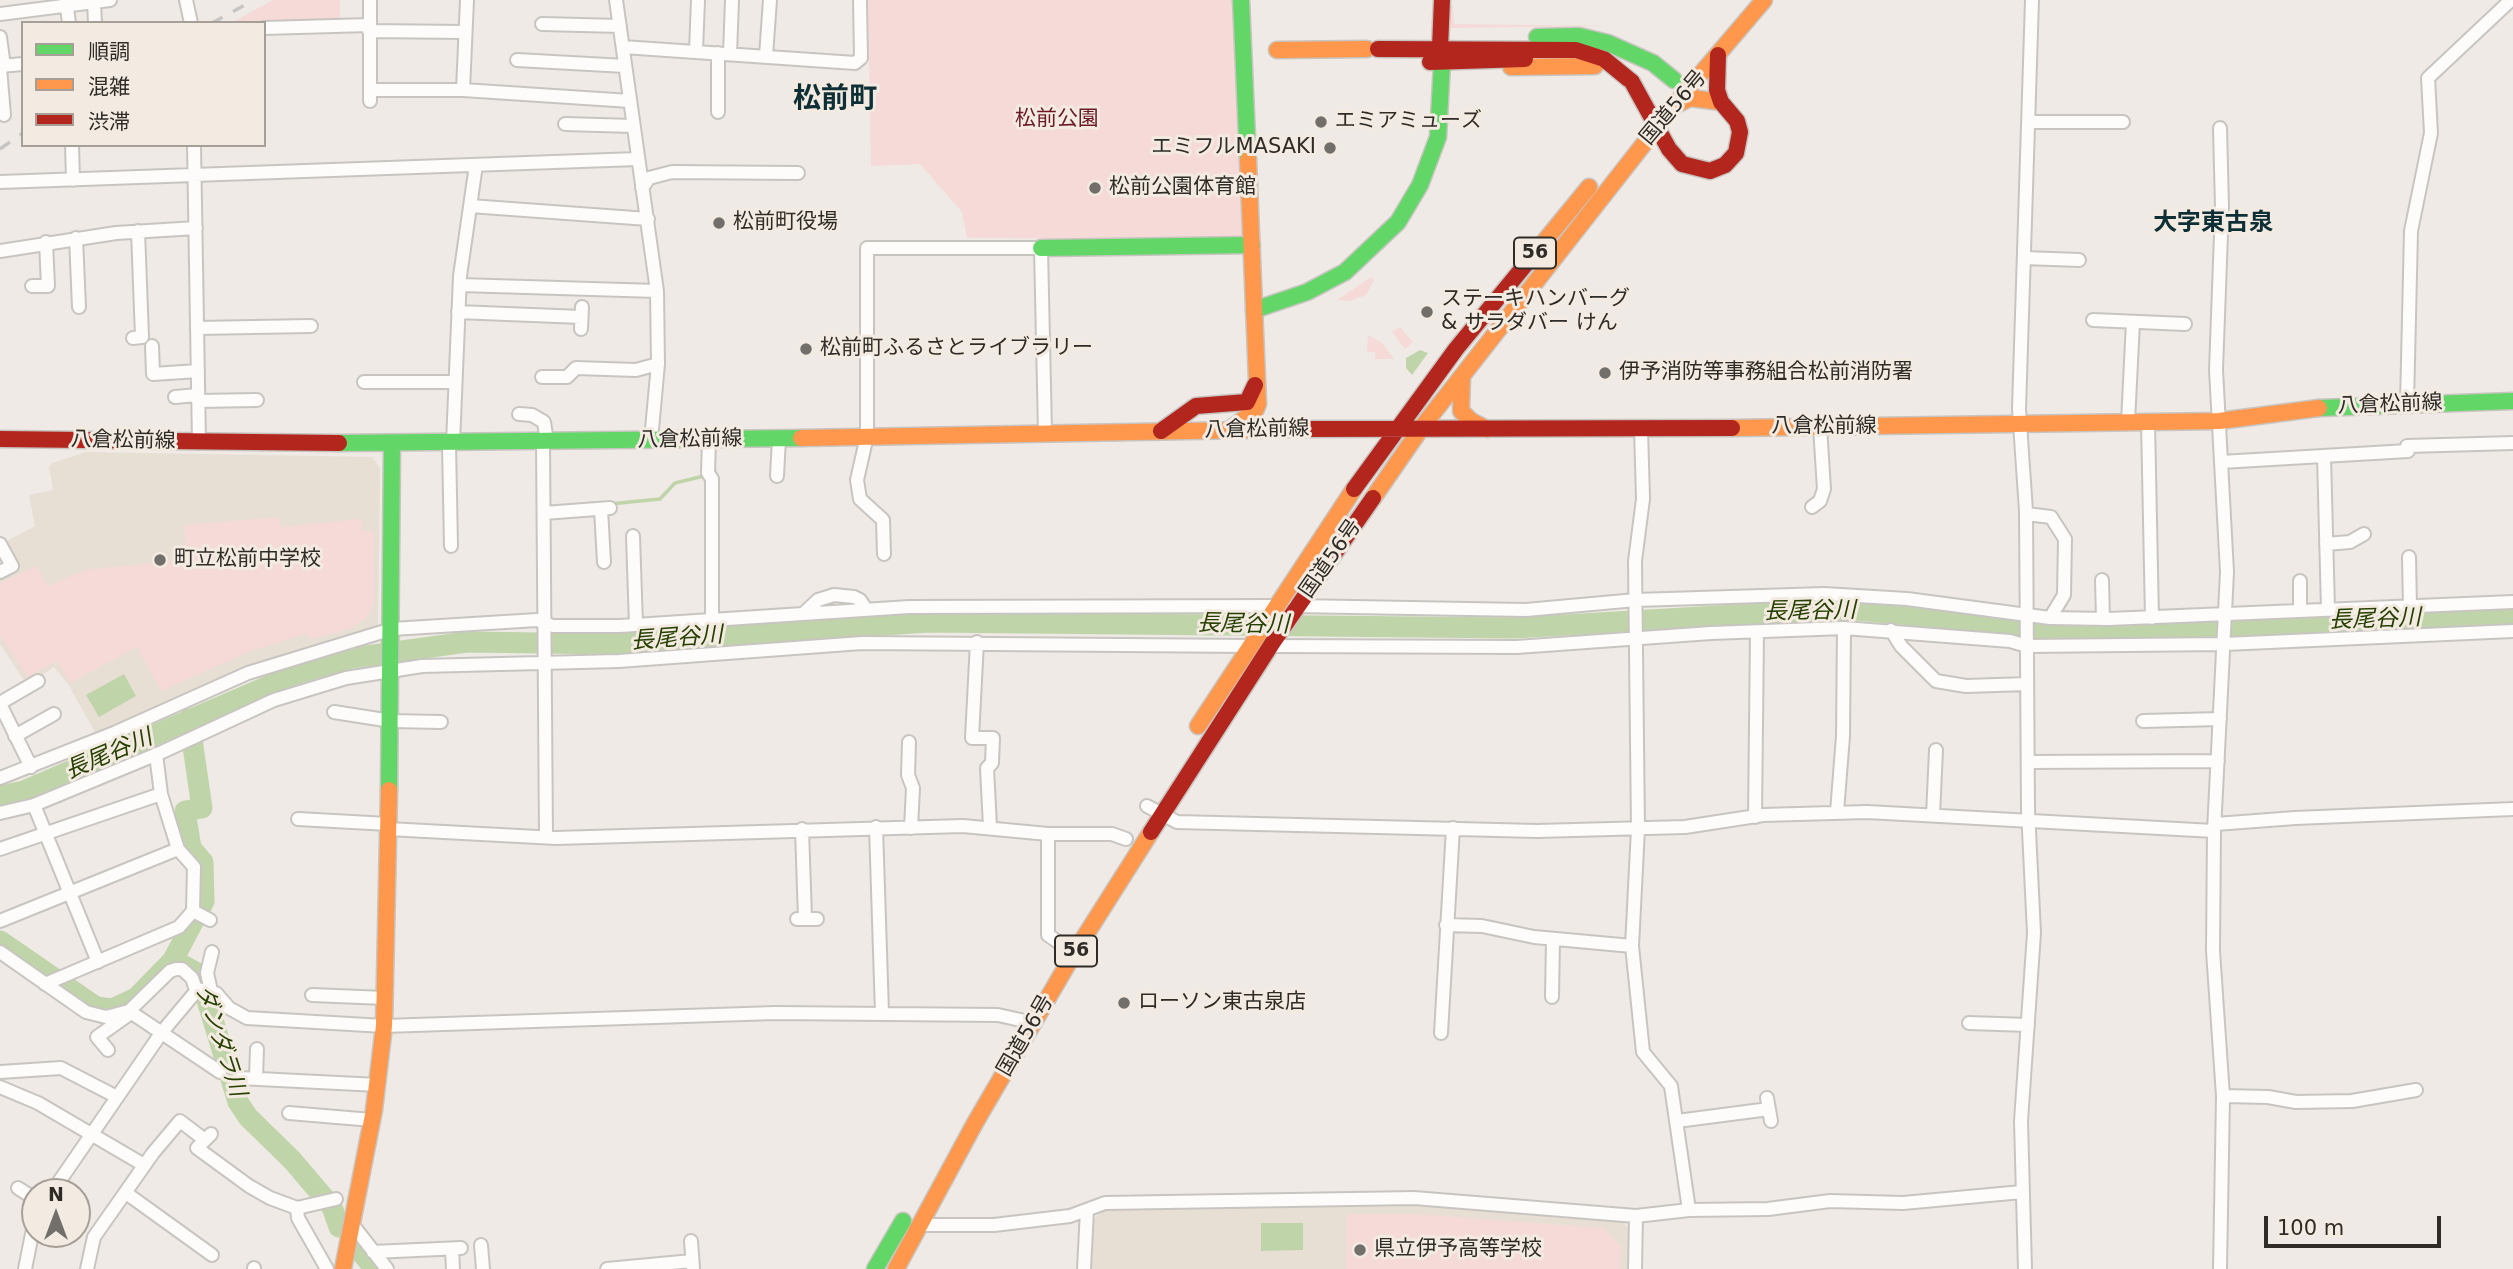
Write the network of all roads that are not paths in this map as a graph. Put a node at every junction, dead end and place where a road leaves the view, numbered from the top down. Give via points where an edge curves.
1 (110, 0) edge
2 (186, 0) edge
3 (370, 0) edge
4 (467, 0) edge
5 (617, 0) edge
6 (698, 0) edge
7 (732, 0) edge
8 (770, 0) edge
9 (860, 0) edge
10 (1241, 0) edge
11 (1443, 0) edge
12 (1743, 0) edge
13 (1764, 0) edge
14 (2032, 0) edge
15 (2511, 0) edge
16 (94, 2) junction
17 (67, 3) edge
18 (0, 14) edge
19 (69, 21) edge
20 (95, 21) edge
21 (191, 21) edge
22 (542, 24) dead end
23 (620, 26) junction
24 (266, 27) edge
25 (369, 28) junction
26 (466, 32) junction
27 (0, 37) edge
28 (622, 47) junction
29 (696, 51) junction
30 (1564, 51) junction
31 (724, 53) junction
32 (1244, 53) junction
33 (1718, 55) junction
34 (766, 56) junction
35 (1441, 56) junction
36 (1463, 56) junction
37 (1536, 56) junction
38 (517, 60) dead end
39 (21, 64) edge
40 (625, 66) junction
41 (1595, 66) dead end
42 (1, 67) edge
43 (1674, 80) junction
44 (463, 90) junction
45 (629, 101) junction
46 (1721, 102) junction
47 (1672, 108) junction
48 (718, 112) dead end
49 (4, 115) dead end
50 (2028, 122) junction
51 (2123, 122) dead end
52 (565, 124) dead end
53 (633, 126) junction
54 (2220, 128) dead end
55 (72, 147) edge
56 (194, 147) edge
57 (637, 159) junction
58 (476, 165) junction
59 (798, 173) dead end
60 (195, 177) junction
61 (73, 180) junction
62 (0, 182) edge
63 (642, 188) junction
64 (470, 206) junction
65 (648, 219) junction
66 (196, 228) junction
67 (138, 231) junction
68 (76, 238) junction
69 (46, 242) junction
70 (1252, 245) junction
71 (1041, 248) junction
72 (0, 251) edge
73 (2024, 258) junction
74 (2079, 260) dead end
75 (460, 285) junction
76 (32, 286) dead end
77 (657, 291) junction
78 (79, 307) dead end
79 (1254, 310) junction
80 (458, 312) junction
81 (581, 318) dead end
82 (2093, 320) dead end
83 (2133, 322) junction
84 (2185, 324) dead end
85 (311, 326) dead end
86 (197, 328) junction
87 (133, 338) dead end
88 (152, 346) dead end
89 (657, 365) junction
90 (198, 371) junction
91 (1462, 375) junction
92 (542, 377) dead end
93 (1255, 380) junction
94 (364, 382) dead end
95 (455, 382) junction
96 (175, 397) dead end
97 (198, 398) junction
98 (257, 400) dead end
99 (2513, 401) edge
100 (2407, 404) junction
101 (519, 414) dead end
102 (2219, 421) junction
103 (2128, 422) junction
104 (2148, 422) junction
105 (2022, 424) junction
106 (1398, 427) junction
107 (1820, 427) junction
108 (1422, 428) junction
109 (1641, 429) junction
110 (1228, 430) junction
111 (1488, 430) junction
112 (1161, 431) junction
113 (1045, 433) junction
114 (867, 436) junction
115 (779, 438) junction
116 (0, 439) edge
117 (709, 439) junction
118 (651, 440) junction
119 (545, 442) junction
120 (199, 443) junction
121 (451, 443) junction
122 (2513, 443) edge
123 (392, 444) junction
124 (2324, 456) junction
125 (2221, 462) junction
126 (778, 476) dead end
127 (1812, 507) dead end
128 (544, 513) junction
129 (2026, 514) junction
130 (2364, 534) dead end
131 (633, 536) dead end
132 (0, 544) edge
133 (2326, 544) junction
134 (451, 545) dead end
135 (884, 554) dead end
136 (2409, 557) dead end
137 (604, 562) dead end
138 (0, 572) edge
139 (2102, 580) dead end
140 (2300, 581) dead end
141 (1636, 602) junction
142 (2513, 602) edge
143 (2410, 607) junction
144 (1273, 608) junction
145 (1297, 608) junction
146 (2328, 609) junction
147 (2300, 610) junction
148 (2026, 615) junction
149 (2226, 615) junction
150 (2050, 618) junction
151 (2152, 618) junction
152 (712, 620) junction
153 (2102, 620) junction
154 (544, 624) junction
155 (636, 625) junction
156 (1844, 628) junction
157 (392, 630) junction
158 (1891, 630) junction
159 (2513, 631) edge
160 (1757, 632) junction
161 (1637, 636) junction
162 (977, 642) junction
163 (2027, 643) junction
164 (2225, 643) junction
165 (1250, 644) junction
166 (1272, 644) junction
167 (544, 658) junction
168 (392, 671) junction
169 (38, 681) dead end
170 (2027, 684) junction
171 (0, 704) edge
172 (334, 712) dead end
173 (54, 714) dead end
174 (2220, 719) junction
175 (391, 721) junction
176 (2143, 721) dead end
177 (441, 722) dead end
178 (15, 736) junction
179 (1191, 738) dead end
180 (909, 742) dead end
181 (1936, 751) dead end
182 (156, 754) junction
183 (2217, 761) junction
184 (2028, 762) junction
185 (31, 767) junction
186 (0, 778) edge
187 (161, 794) junction
188 (34, 805) junction
189 (2513, 809) edge
190 (0, 813) edge
191 (1837, 813) junction
192 (1933, 815) junction
193 (1144, 817) junction
194 (1755, 817) junction
195 (298, 818) dead end
196 (2029, 821) junction
197 (388, 827) junction
198 (876, 827) junction
199 (990, 827) junction
200 (911, 828) junction
201 (1453, 828) junction
202 (2215, 828) junction
203 (803, 829) junction
204 (1638, 829) junction
205 (47, 833) junction
206 (1048, 834) junction
207 (545, 836) junction
208 (0, 849) edge
209 (178, 849) junction
210 (70, 893) junction
211 (806, 919) dead end
212 (0, 921) edge
213 (1446, 925) junction
214 (1553, 940) junction
215 (1061, 944) junction
216 (1632, 946) junction
217 (0, 952) edge
218 (212, 952) dead end
219 (98, 962) junction
220 (45, 984) junction
221 (203, 990) junction
222 (312, 995) dead end
223 (1552, 997) dead end
224 (385, 998) junction
225 (130, 1012) junction
226 (882, 1013) junction
227 (1018, 1017) junction
228 (1034, 1023) junction
229 (1969, 1023) dead end
230 (2028, 1025) junction
231 (384, 1026) junction
232 (162, 1032) junction
233 (1441, 1033) dead end
234 (257, 1049) dead end
235 (108, 1050) dead end
236 (0, 1072) edge
237 (220, 1072) dead end
238 (256, 1077) junction
239 (239, 1078) dead end
240 (378, 1085) junction
241 (0, 1087) edge
242 (2416, 1090) dead end
243 (2223, 1096) junction
244 (117, 1097) junction
245 (1769, 1109) dead end
246 (289, 1113) dead end
247 (372, 1120) junction
248 (1677, 1121) junction
249 (92, 1135) junction
250 (144, 1165) junction
251 (62, 1178) edge
252 (18, 1188) dead end
253 (21, 1190) edge
254 (2022, 1192) junction
255 (127, 1193) junction
256 (329, 1200) dead end
257 (297, 1208) junction
258 (1087, 1210) junction
259 (1689, 1210) junction
260 (1636, 1216) junction
261 (902, 1223) junction
262 (352, 1224) junction
263 (919, 1225) junction
264 (691, 1241) dead end
265 (481, 1245) dead end
266 (29, 1248) edge
267 (373, 1252) junction
268 (212, 1255) dead end
269 (692, 1265) edge
270 (25, 1269) edge
271 (87, 1269) edge
272 (327, 1269) edge
273 (343, 1269) edge
274 (387, 1269) edge
275 (453, 1269) edge
276 (483, 1269) edge
277 (607, 1269) edge
278 (875, 1269) edge
279 (896, 1269) edge
280 (1084, 1269) edge
281 (1634, 1269) edge
282 (2025, 1269) edge
283 (2220, 1269) edge

1 - 16 street
2 - 21 street
3 - 25 street
4 - 26 street
5 - 23 street
6 - 29 street
7 - 31 street
8 - 34 street
9 - 34 street via 859,62
10 - 32 main road
11 - 35 main road
12 - 43 main road, 国道56号 / 56
13 - 33 main road, 国道56号 / 56
14 - 50 street
15 - 100 street via 2428,78 2431,133 2411,231
16 - 17 street
16 - 20 street
17 - 18 street
17 - 19 street
22 - 23 street
23 - 28 street
24 - 25 street
25 - 26 street
25 - 44 street via 370,96
26 - 44 street
27 - 42 street
28 - 29 street
28 - 40 street
29 - 31 street
30 - 36 main road via 1549,48
30 - 37 main road
30 - 46 main road, bridge via 1605,58 1632,82 1669,149 1682,164 1696,170 1725,165 1736,153 1737,121
31 - 34 street
31 - 48 street
32 - 35 main road
32 - 70 main road
33 - 46 main road
33 - 47 main road, 国道56号 / 56
35 - 36 main road
35 - 37 main road
35 - 79 main road via 1438,137 1420,185 1398,222 1345,272 1307,292
36 - 37 main road via 1522,60
36 - 41 main road via 1520,67
36 - 43 main road via 1488,38 1579,36 1653,63
38 - 40 street
39 - 42 street
40 - 45 street
42 - 49 street
43 - 106 main road, 国道56号 / 56
44 - 45 street
45 - 53 street
46 - 47 main road via 1690,98
47 - 91 main road, 国道56号 / 56
50 - 51 street
50 - 73 street
52 - 53 street
53 - 57 street
54 - 102 street
55 - 61 street
56 - 60 street
57 - 58 street
57 - 63 street
58 - 60 street
58 - 64 street
59 - 63 street via 672,172 649,178
60 - 61 street
60 - 66 street
61 - 62 street
63 - 65 street
64 - 65 street
64 - 75 street
65 - 77 street
66 - 67 street
66 - 86 street
67 - 68 street
67 - 87 street via 142,337
68 - 69 street
68 - 78 street
69 - 72 street
69 - 76 street via 47,286
70 - 71 main road
70 - 79 main road
71 - 113 street
71 - 114 street via 867,248
73 - 74 street
73 - 105 street
75 - 77 street
75 - 80 street
77 - 89 street
79 - 93 main road
80 - 81 street
80 - 95 street
82 - 83 street
83 - 84 street
83 - 103 street
85 - 86 street
86 - 90 street
88 - 90 street via 153,374
89 - 92 street via 636,370 576,368 567,377
89 - 118 street
90 - 97 street
91 - 108 main road, 国道56号 / 56
91 - 111 main road via 1461,411
93 - 110 main road via 1255,411
93 - 112 main road via 1247,402 1196,406
94 - 95 street
95 - 121 street
96 - 97 street
97 - 98 street
97 - 120 street
99 - 100 main road, 八倉松前線
100 - 102 main road, 八倉松前線 via 2333,406
101 - 119 street via 544,422
102 - 104 main road, 八倉松前線
102 - 125 street
103 - 104 main road, 八倉松前線
103 - 105 main road, 八倉松前線
104 - 151 street
105 - 107 main road, 八倉松前線
105 - 129 street
106 - 108 main road, 八倉松前線
106 - 110 main road, 八倉松前線
106 - 144 main road, 国道56号 / 56
107 - 109 main road, 八倉松前線
107 - 127 street via 1824,489
108 - 111 main road, 八倉松前線
108 - 145 main road, 国道56号 / 56
109 - 111 main road, 八倉松前線
109 - 141 street via 1643,499 1635,561
110 - 112 main road, 八倉松前線
112 - 113 main road, 八倉松前線
113 - 114 main road, 八倉松前線
114 - 115 main road, 八倉松前線
114 - 135 street via 857,480 860,499 883,520
115 - 117 main road, 八倉松前線
115 - 126 street
116 - 120 main road, 八倉松前線
117 - 118 main road, 八倉松前線
117 - 152 street
118 - 119 main road, 八倉松前線
119 - 121 main road, 八倉松前線
119 - 128 street
120 - 123 main road, 八倉松前線
121 - 123 main road, 八倉松前線
121 - 134 street
122 - 124 street via 2407,446 2408,451
123 - 157 main road
124 - 125 street
124 - 133 street
125 - 149 street
128 - 137 street via 606,508
128 - 154 street
129 - 148 street
129 - 150 street via 2051,517 2065,539 2064,595
130 - 133 street via 2350,542
131 - 155 street
132 - 138 street via 12,566
133 - 146 street
136 - 143 street
139 - 153 street
140 - 147 street
141 - 145 street via 1526,610
141 - 148 street via 1824,594 1907,599
141 - 161 street
142 - 143 street
143 - 146 street
144 - 145 street
144 - 152 street via 866,609
144 - 165 main road, 国道56号 / 56
145 - 166 main road, 国道56号 / 56
146 - 147 street
147 - 149 street
148 - 150 street
148 - 163 street
149 - 151 street
149 - 164 street
150 - 153 street
151 - 153 street
152 - 155 street
154 - 155 street
154 - 157 street
154 - 167 street
156 - 158 street
156 - 160 street
156 - 191 street
157 - 168 main road
157 - 185 street via 248,673
158 - 163 street
158 - 170 street via 1936,681 1966,686
159 - 164 street
160 - 161 street
160 - 194 street
161 - 166 street via 1517,647
161 - 204 street
162 - 165 street
162 - 167 street via 862,643 631,660
162 - 199 street via 972,738 993,738 992,764 987,768
163 - 164 street
163 - 170 street
164 - 174 street
165 - 166 street
165 - 179 main road, 国道56号 / 56
166 - 193 main road, 国道56号 / 56
167 - 168 street
167 - 207 street
168 - 175 main road
168 - 182 street via 346,678 275,700
169 - 171 street
170 - 184 street
171 - 178 street
172 - 175 street
173 - 178 street
174 - 176 street
174 - 183 street
175 - 177 street
175 - 197 main road
178 - 185 street
180 - 200 street
181 - 192 street
182 - 187 street
182 - 188 street
183 - 184 street
183 - 202 street
184 - 196 street
185 - 186 street
187 - 205 street
187 - 209 street
188 - 190 street
188 - 205 street
189 - 202 street via 2295,818
191 - 192 street
191 - 194 street
192 - 196 street
193 - 201 street via 1177,822
193 - 206 street via 1112,834
193 - 215 main road, 国道56号 / 56
193 - 228 main road, 国道56号 / 56
194 - 204 street
195 - 197 street
196 - 202 street
196 - 230 street via 2034,933
197 - 207 street
197 - 224 main road
198 - 200 street
198 - 203 street
198 - 226 street
199 - 200 street
199 - 206 street
201 - 204 street
201 - 213 street
202 - 243 street via 2213,951
203 - 207 street
203 - 211 street
204 - 216 street
205 - 208 street
205 - 210 street
206 - 215 street via 1048,935
209 - 210 street
209 - 219 street via 194,867 201,915
210 - 212 street
210 - 219 street
213 - 214 street via 1482,926
213 - 233 street
214 - 216 street
214 - 223 street
215 - 227 main road, 国道56号 / 56
216 - 248 street via 1643,1052 1671,1086
217 - 220 street
218 - 221 street
219 - 220 street
220 - 225 street via 86,1012 106,1017
221 - 225 street via 182,969 176,969
221 - 231 street via 247,1018
221 - 232 street
222 - 224 street
224 - 231 main road
225 - 232 street
225 - 235 street via 97,1037
226 - 227 street
226 - 231 street
227 - 228 street
227 - 261 main road, 国道56号 / 56
228 - 263 main road, 国道56号 / 56
229 - 230 street
230 - 254 street via 2021,1121
231 - 240 main road
232 - 237 street
232 - 244 street
234 - 238 street
236 - 244 street via 61,1068
238 - 239 street
238 - 240 street
240 - 247 main road
241 - 249 street
242 - 243 street via 2352,1101
243 - 283 street
244 - 249 street
245 - 248 street
246 - 247 street
247 - 262 main road
248 - 259 street
249 - 250 street
249 - 251 street
250 - 255 street
250 - 257 street via 180,1121 208,1137 197,1149 217,1165 270,1198
252 - 253 street
254 - 259 street via 1903,1203 1830,1201 1768,1209
254 - 282 street
255 - 268 street
255 - 271 street via 94,1237
256 - 257 street
257 - 272 street via 298,1218
258 - 260 street via 1105,1203 1414,1198
258 - 263 street via 994,1225
258 - 280 street
259 - 260 street
260 - 281 street
261 - 263 street
261 - 278 main road, 国道56号 / 56
262 - 267 street
262 - 273 main road
263 - 279 main road, 国道56号 / 56
264 - 269 street
265 - 276 street
266 - 270 street
267 - 274 street
267 - 275 street via 456,1249
269 - 277 street

